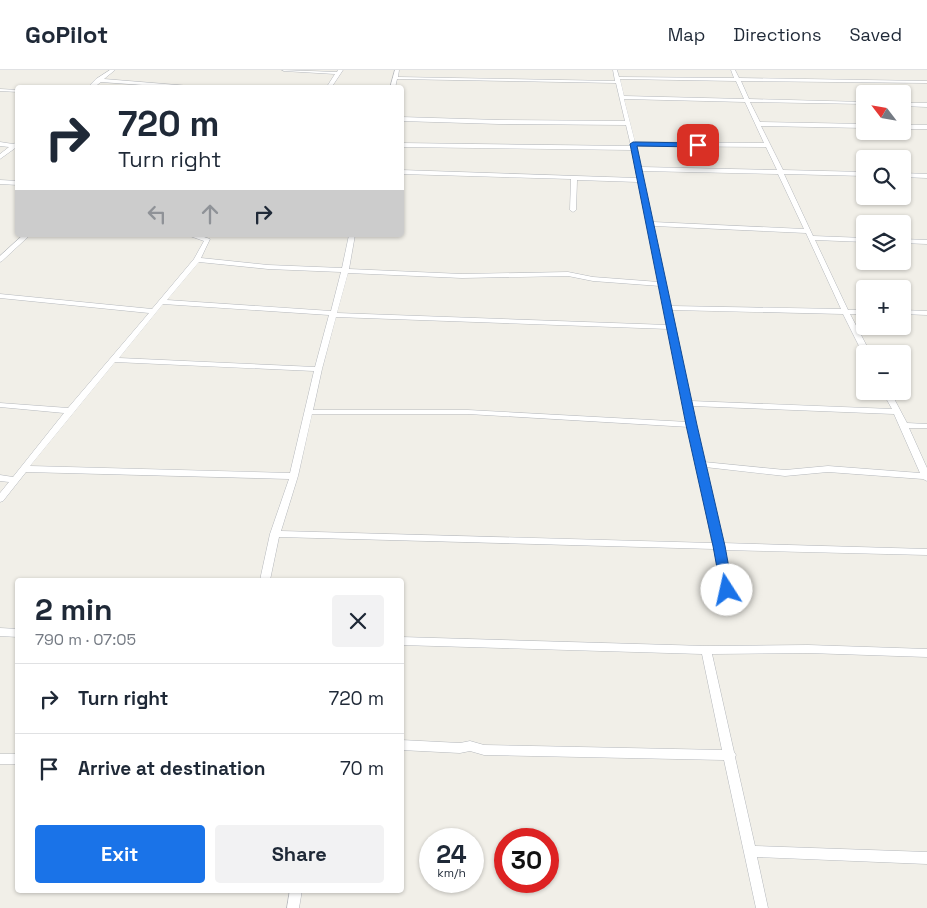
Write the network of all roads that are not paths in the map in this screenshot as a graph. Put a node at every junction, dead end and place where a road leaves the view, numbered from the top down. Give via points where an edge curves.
1 (113, 70) edge
2 (284, 70) edge
3 (397, 70) edge
4 (616, 70) edge
5 (733, 70) edge
6 (339, 72) edge
7 (396, 78) junction
8 (98, 80) junction
9 (618, 80) junction
10 (737, 80) junction
11 (927, 82) edge
12 (92, 85) edge
13 (169, 85) edge
14 (330, 85) edge
15 (393, 85) edge
16 (0, 90) edge
17 (15, 91) edge
18 (622, 97) junction
19 (746, 100) junction
20 (856, 103) edge
21 (911, 104) edge
22 (927, 104) edge
23 (404, 119) edge
24 (628, 123) junction
25 (758, 124) junction
26 (856, 126) edge
27 (911, 127) edge
28 (927, 127) edge
29 (0, 144) edge
30 (15, 144) edge
31 (15, 145) edge
32 (768, 145) junction
33 (404, 146) edge
34 (634, 146) junction
35 (8, 151) junction
36 (15, 152) edge
37 (0, 157) edge
38 (639, 169) junction
39 (404, 172) edge
40 (781, 172) junction
41 (856, 174) edge
42 (911, 175) edge
43 (927, 176) edge
44 (574, 178) junction
45 (641, 180) junction
46 (0, 182) edge
47 (15, 183) edge
48 (574, 210) dead end
49 (650, 224) junction
50 (808, 231) junction
51 (25, 237) edge
52 (209, 237) edge
53 (352, 237) edge
54 (811, 238) junction
55 (856, 240) edge
56 (911, 241) edge
57 (927, 242) edge
58 (0, 250) edge
59 (10, 250) junction
60 (0, 260) edge
61 (197, 260) junction
62 (345, 271) junction
63 (662, 284) junction
64 (0, 296) edge
65 (161, 302) junction
66 (667, 308) junction
67 (154, 311) junction
68 (856, 312) edge
69 (911, 312) edge
70 (846, 313) junction
71 (927, 313) edge
72 (333, 314) junction
73 (671, 327) junction
74 (862, 345) edge
75 (113, 360) junction
76 (318, 370) junction
77 (891, 400) edge
78 (687, 403) junction
79 (0, 405) edge
80 (70, 411) junction
81 (309, 412) junction
82 (897, 412) junction
83 (691, 425) junction
84 (904, 425) junction
85 (927, 426) edge
86 (700, 464) junction
87 (25, 469) junction
88 (294, 476) junction
89 (926, 477) edge
90 (0, 478) edge
91 (16, 480) junction
92 (0, 499) edge
93 (275, 534) junction
94 (719, 546) junction
95 (927, 552) edge
96 (265, 578) edge
97 (727, 590) dead end
98 (0, 632) edge
99 (15, 633) edge
100 (404, 642) edge
101 (706, 650) junction
102 (927, 652) edge
103 (404, 745) edge
104 (730, 755) junction
105 (0, 758) edge
106 (15, 759) edge
107 (751, 851) junction
108 (927, 858) edge
109 (296, 893) edge
110 (293, 908) edge
111 (762, 908) edge

1 - 8 street
2 - 6 street
3 - 7 street
4 - 9 street
5 - 10 street
6 - 14 street
7 - 9 street
7 - 15 street
8 - 12 street
8 - 13 street
9 - 10 street
9 - 18 street
10 - 11 street
10 - 19 street
16 - 17 street
18 - 19 street
18 - 24 street
19 - 20 street
19 - 25 street
21 - 22 street
23 - 24 street
24 - 34 street
25 - 26 street
25 - 32 street
27 - 28 street
29 - 30 street
31 - 35 street
32 - 34 street
32 - 40 street
33 - 34 street
34 - 38 street
35 - 36 street
35 - 37 street
38 - 40 street
38 - 45 street
39 - 44 street
40 - 41 street
40 - 50 street
42 - 43 street
44 - 45 street
44 - 48 street
45 - 49 street
46 - 47 street
49 - 50 street
49 - 63 street
50 - 54 street
51 - 59 street
52 - 61 street
53 - 62 street
54 - 55 street
54 - 70 street
56 - 57 street
58 - 59 street
59 - 60 street
61 - 62 street
61 - 65 street
62 - 63 street via 462,276 568,274
62 - 72 street
63 - 66 street
64 - 67 street
65 - 67 street
65 - 72 street
66 - 70 street
66 - 73 street
67 - 75 street
68 - 70 street
69 - 71 street
70 - 74 street
72 - 73 street
72 - 76 street
73 - 78 street
75 - 76 street
75 - 80 street
76 - 81 street
77 - 82 street
78 - 82 street
78 - 83 street
79 - 80 street
80 - 87 street
81 - 83 street via 468,412
81 - 88 street
82 - 84 street
83 - 86 street
84 - 85 street
84 - 89 street
86 - 89 street via 785,473 828,469
86 - 94 street
87 - 88 street
87 - 91 street
88 - 93 street
90 - 91 street
91 - 92 street
93 - 94 street
93 - 96 street
94 - 95 street
94 - 97 street
98 - 99 street
100 - 101 street
101 - 102 street
101 - 104 street
103 - 104 street
104 - 107 street
105 - 106 street
107 - 108 street
107 - 111 street
109 - 110 street

